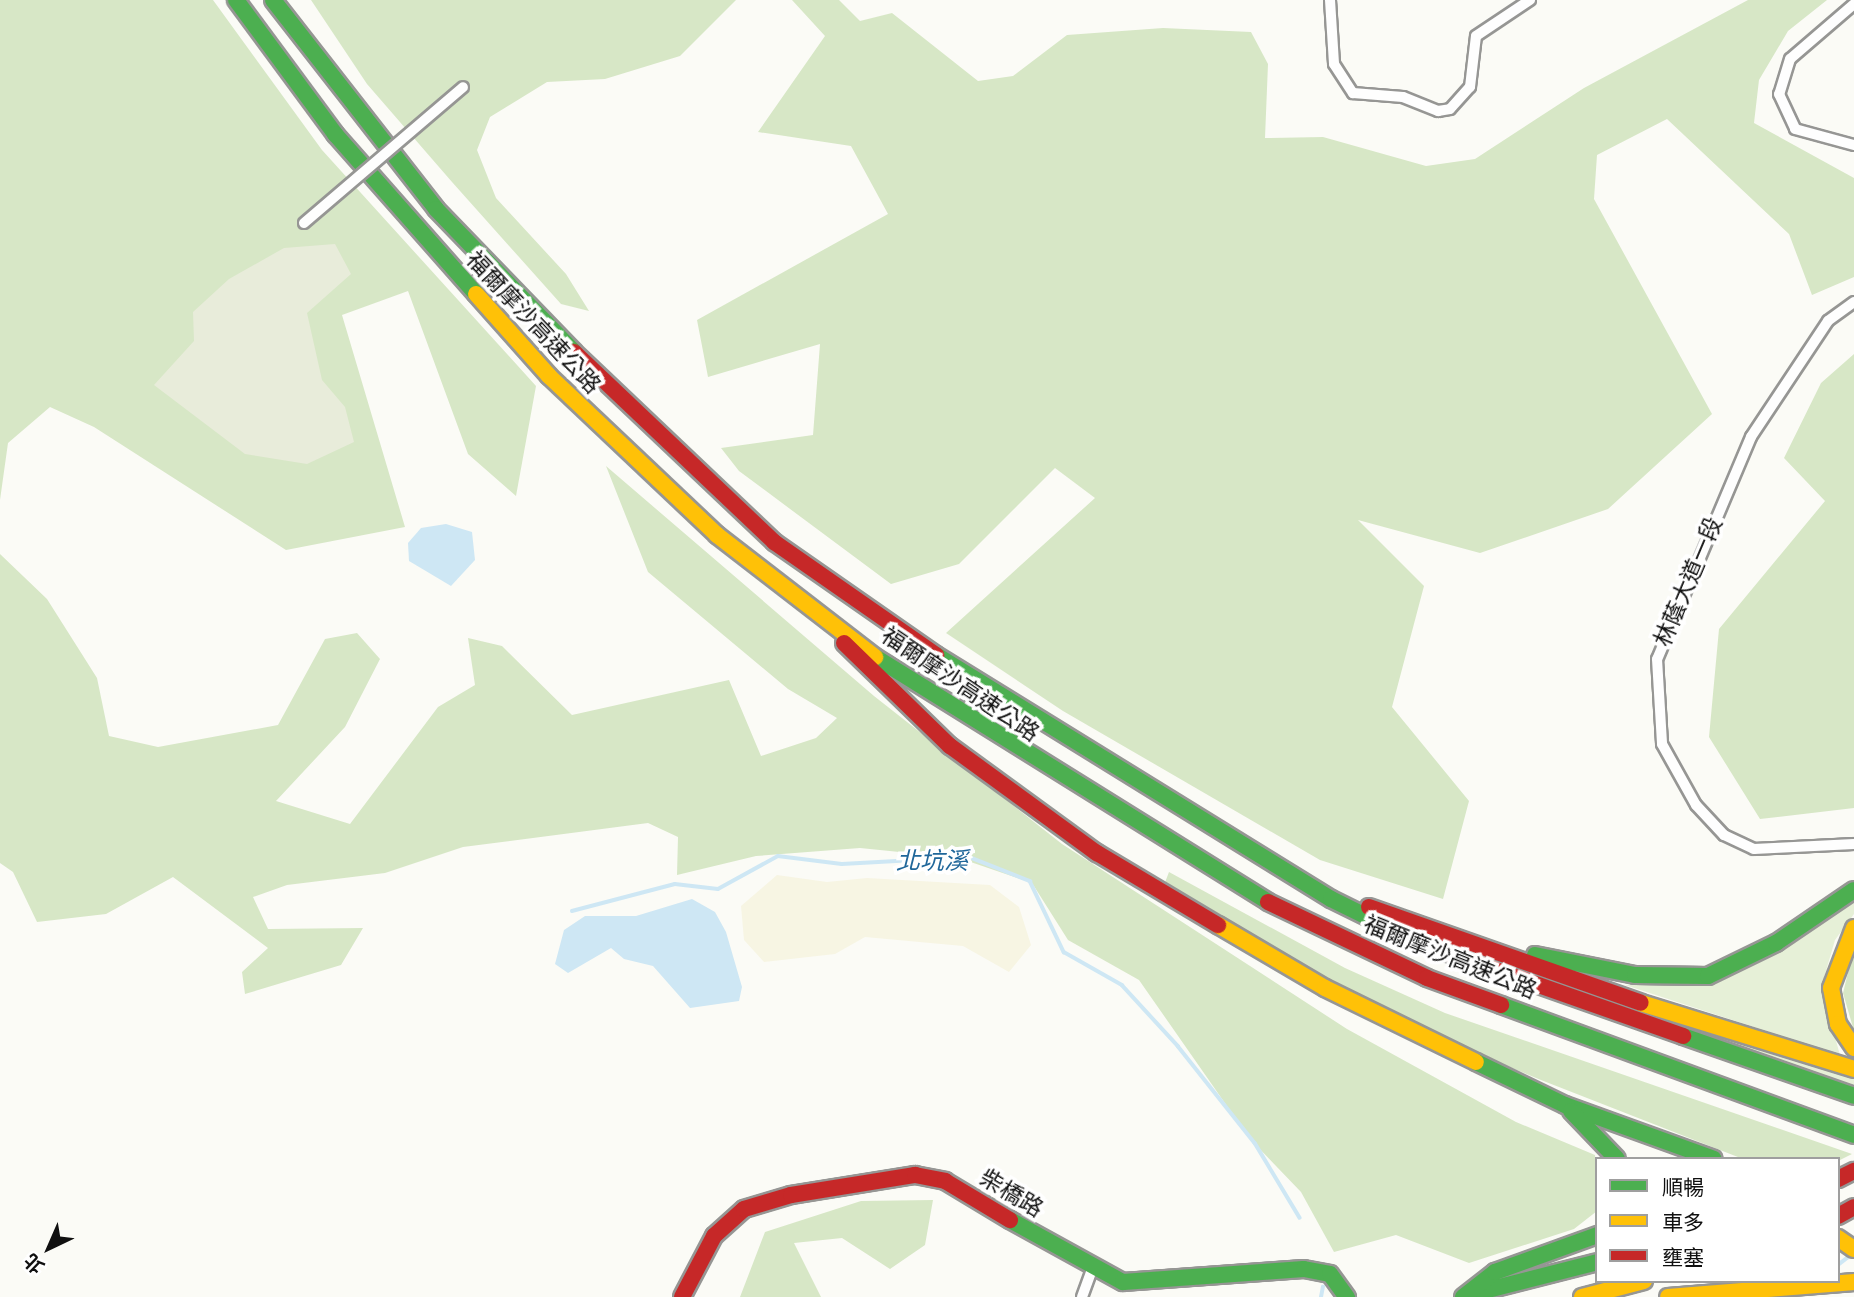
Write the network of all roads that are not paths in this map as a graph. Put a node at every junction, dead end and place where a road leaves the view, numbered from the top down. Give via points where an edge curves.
1 (236, 0) edge
2 (273, 0) edge
3 (1330, 0) edge
4 (1530, 0) edge
5 (1854, 4) edge
6 (463, 87) dead end
7 (1854, 145) edge
8 (304, 223) dead end
9 (1854, 302) edge
10 (829, 627) junction
11 (1854, 844) edge
12 (1854, 890) edge
13 (1331, 899) junction
14 (1854, 928) edge
15 (1493, 950) junction
16 (1854, 1048) edge
17 (1854, 1069) edge
18 (1854, 1096) edge
19 (1566, 1105) junction
20 (1854, 1135) edge
21 (1615, 1157) edge
22 (1709, 1157) edge
23 (1595, 1236) edge
24 (1595, 1263) edge
25 (1092, 1270) junction
26 (1636, 1283) edge
27 (1814, 1283) edge
28 (682, 1297) edge
29 (1082, 1297) edge
30 (1347, 1297) edge
31 (1463, 1297) edge
32 (1582, 1297) edge
33 (1668, 1297) edge

1 - 10 main road, 福爾摩沙高速公路 via 335,134 549,376 717,535
2 - 13 main road, 福爾摩沙高速公路 via 436,209 549,330 774,542 870,615
3 - 4 street via 1334,64 1353,93 1403,97 1438,111 1450,109 1470,87 1476,36
5 - 7 street via 1790,59 1779,94 1795,129
6 - 8 street, bridge
9 - 11 street, 林蔭大道一段 via 1828,321 1752,437 1657,659 1661,744 1696,805 1724,835 1754,849
10 - 19 main road via 885,690 950,746 1097,853 1325,988
10 - 20 main road, 福爾摩沙高速公路 via 1233,885 1427,978
12 - 15 main road via 1756,954 1690,979
13 - 15 main road
13 - 18 main road, 福爾摩沙高速公路 via 1416,942
14 - 16 main road via 1831,988 1838,1024
15 - 17 main road
19 - 21 main road
19 - 22 main road
23 - 31 main road via 1495,1272
24 - 31 main road
25 - 28 main road, 柴橋路 via 945,1181 915,1175 803,1192 744,1209 714,1236
25 - 29 street
25 - 30 main road, 柴橋路 via 1123,1282 1160,1282 1304,1269 1330,1274
26 - 32 main road
27 - 33 main road

